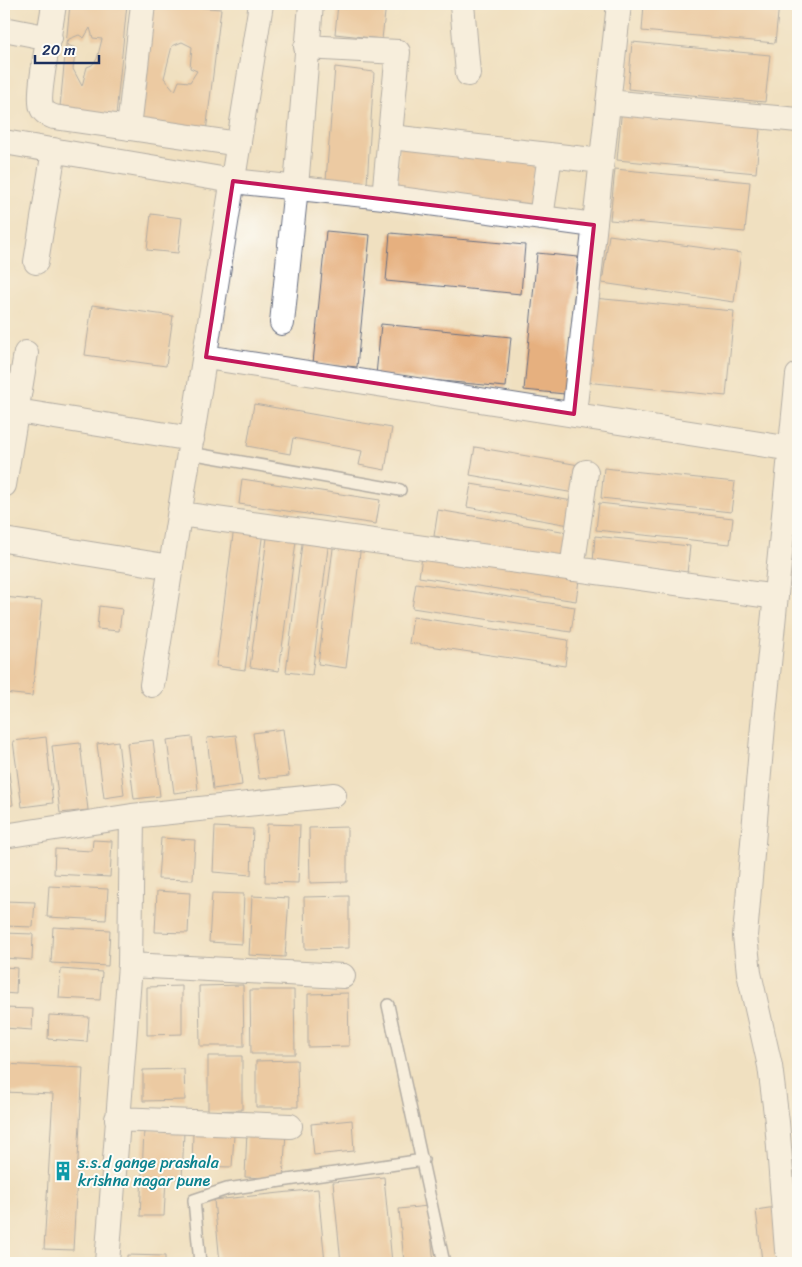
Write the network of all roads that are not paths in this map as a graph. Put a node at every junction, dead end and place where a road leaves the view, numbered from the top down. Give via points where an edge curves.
1 (54, 4) edge
2 (143, 4) edge
3 (261, 4) edge
4 (311, 4) edge
5 (462, 4) edge
6 (619, 4) edge
7 (4, 29) edge
8 (50, 38) junction
9 (306, 47) junction
10 (468, 74) dead end
11 (608, 102) junction
12 (798, 120) edge
13 (129, 128) junction
14 (391, 137) junction
15 (4, 142) edge
16 (239, 144) junction
17 (54, 150) junction
18 (550, 155) junction
19 (602, 161) junction
20 (233, 181) junction
21 (296, 186) junction
22 (384, 197) junction
23 (542, 218) junction
24 (594, 226) junction
25 (36, 262) dead end
26 (282, 323) dead end
27 (26, 353) dead end
28 (206, 357) junction
29 (798, 374) edge
30 (16, 411) junction
31 (574, 414) junction
32 (191, 446) junction
33 (794, 449) edge
34 (586, 472) dead end
35 (4, 485) edge
36 (400, 490) dead end
37 (180, 514) junction
38 (4, 540) edge
39 (171, 567) junction
40 (572, 569) junction
41 (776, 597) junction
42 (152, 685) dead end
43 (334, 795) dead end
44 (132, 816) junction
45 (4, 836) edge
46 (130, 965) junction
47 (343, 976) dead end
48 (388, 1005) dead end
49 (117, 1119) junction
50 (290, 1126) dead end
51 (423, 1160) junction
52 (787, 1250) dead end
53 (107, 1263) edge
54 (200, 1263) edge
55 (444, 1263) edge

1 - 8 street
2 - 13 street
3 - 16 street
4 - 9 street
5 - 10 street
6 - 11 street
7 - 8 street
8 - 13 street via 41,87 42,108 46,114
9 - 14 street via 398,52
9 - 21 street
11 - 12 street
11 - 19 street
13 - 16 street
14 - 18 street
14 - 22 street
15 - 17 street
16 - 20 street
17 - 20 street
17 - 25 street
18 - 19 street
18 - 23 street
19 - 24 street
20 - 21 street
20 - 28 street
21 - 22 street
21 - 26 street
22 - 23 street
23 - 24 street
24 - 31 street
27 - 30 street
28 - 31 street
28 - 32 street
29 - 33 street
30 - 32 street
30 - 35 street
31 - 33 street
32 - 36 lane
32 - 37 street
33 - 41 street
34 - 40 street
37 - 39 street
37 - 40 street
38 - 39 street
39 - 42 street
40 - 41 street
41 - 52 street via 745,936 749,973 770,1066
43 - 44 street
44 - 45 street
44 - 46 street
46 - 47 street
46 - 49 street
48 - 51 lane
49 - 50 street
49 - 53 street
51 - 54 lane via 227,1188 194,1200
51 - 55 lane

